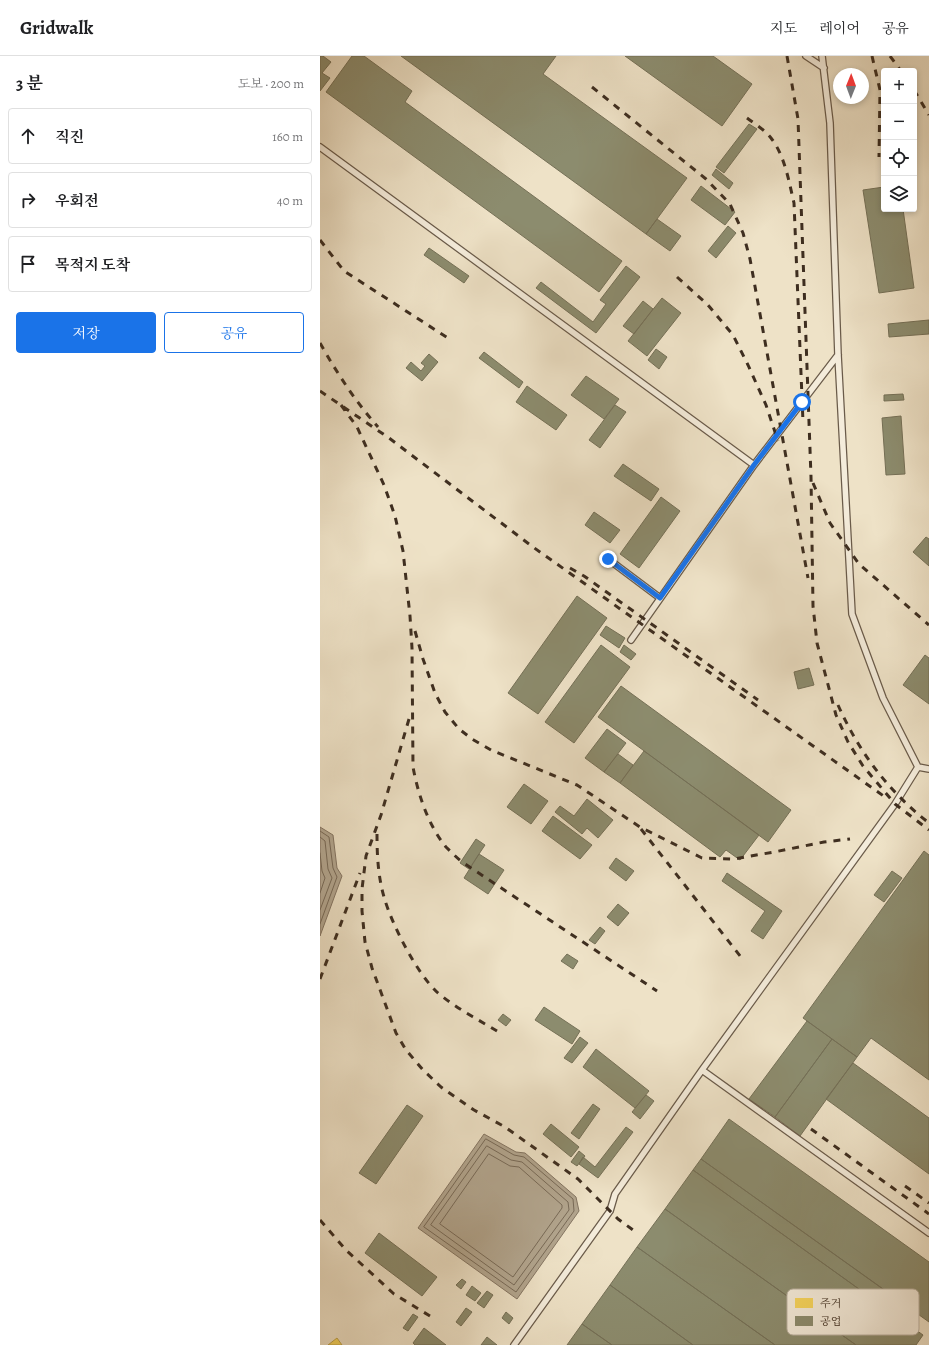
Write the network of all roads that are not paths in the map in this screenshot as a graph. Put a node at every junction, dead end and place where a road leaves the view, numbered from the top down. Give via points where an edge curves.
1 (806, 56) edge
2 (822, 56) edge
3 (824, 68) junction
4 (320, 147) edge
5 (838, 355) junction
6 (754, 465) junction
7 (608, 559) dead end
8 (660, 598) junction
9 (631, 640) dead end
10 (918, 767) junction
11 (929, 769) edge
12 (702, 1070) junction
13 (929, 1233) edge
14 (514, 1345) edge

1 - 3 lane
2 - 3 lane
3 - 5 lane via 830,124
4 - 6 lane
5 - 6 lane
5 - 10 lane via 852,614 883,698
6 - 8 lane
7 - 8 lane
8 - 9 lane
10 - 11 lane
10 - 12 lane via 895,804
12 - 13 lane
12 - 14 lane via 615,1194 610,1212

